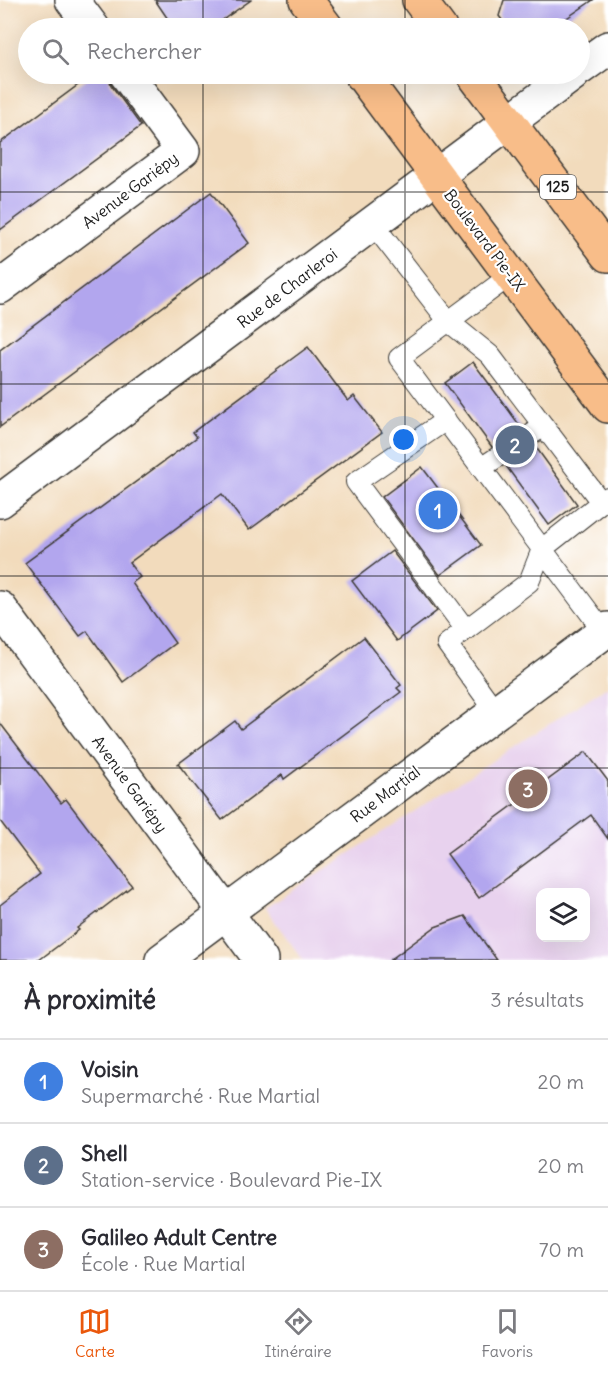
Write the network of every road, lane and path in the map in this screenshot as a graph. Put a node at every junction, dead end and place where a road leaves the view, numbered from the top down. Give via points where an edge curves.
1 (72, 0) edge
2 (306, 0) edge
3 (419, 0) edge
4 (86, 18) edge
5 (320, 18) edge
6 (432, 18) edge
7 (608, 48) edge
8 (590, 61) edge
9 (134, 84) edge
10 (368, 84) edge
11 (481, 84) edge
12 (559, 84) edge
13 (508, 120) junction
14 (438, 177) junction
15 (373, 224) junction
16 (608, 255) edge
17 (511, 275) junction
18 (0, 287) edge
19 (448, 322) junction
20 (608, 406) edge
21 (446, 420) junction
22 (544, 426) junction
23 (481, 468) junction
24 (605, 499) edge
25 (0, 501) edge
26 (542, 549) junction
27 (0, 608) edge
28 (466, 630) junction
29 (606, 630) edge
30 (496, 712) junction
31 (226, 913) junction
32 (162, 960) edge
33 (261, 960) edge

1 - 4 street
2 - 5 main road
3 - 6 main road
7 - 8 street
9 - 18 street, Avenue Gariépy via 183,150
10 - 14 main road, Boulevard Pie-IX
11 - 13 main road, 125
12 - 13 street, Rue de Charleroi
13 - 14 street, Rue de Charleroi
13 - 16 main road, 125
14 - 15 street, Rue de Charleroi
14 - 17 main road, Boulevard Pie-IX
15 - 19 lane
15 - 25 street, Rue de Charleroi
17 - 19 lane
17 - 20 main road, Boulevard Pie-IX
19 - 21 lane via 399,358
19 - 22 lane via 490,355
21 - 23 lane
21 - 28 lane via 356,482
22 - 23 lane
22 - 24 lane
23 - 26 lane
24 - 26 lane
26 - 28 lane via 530,582
26 - 29 lane
27 - 31 street, Avenue Gariépy
28 - 30 lane via 447,644
29 - 30 street, Rue Martial
30 - 31 street, Rue Martial
31 - 32 street, Rue Martial
31 - 33 street, Avenue Gariépy

